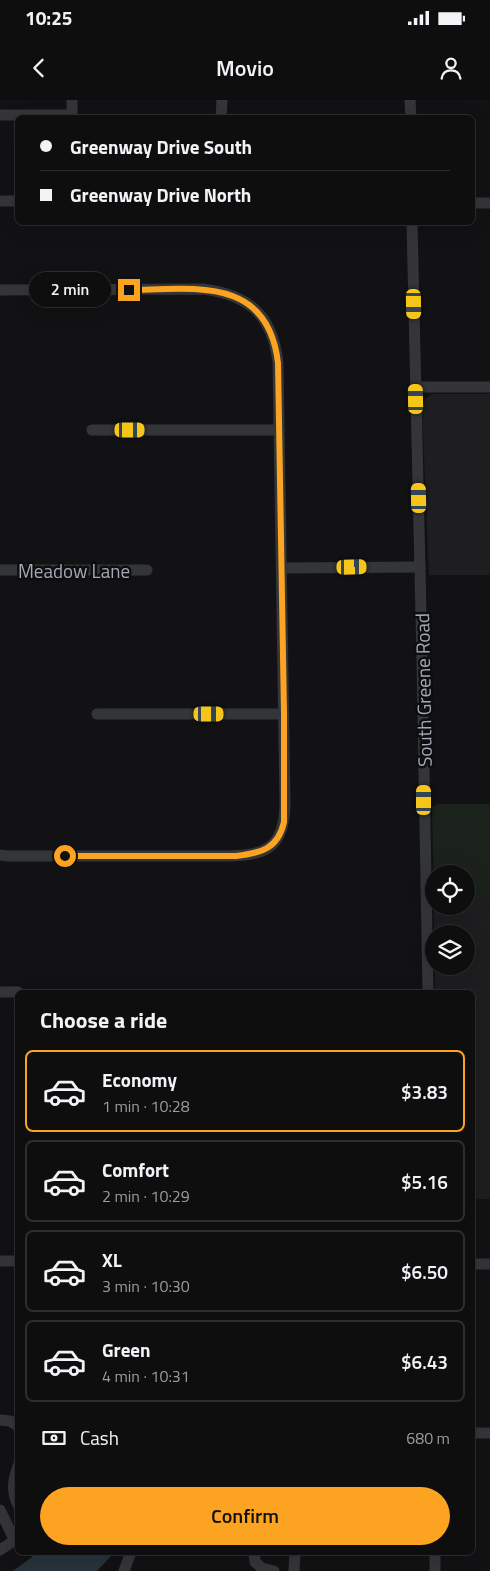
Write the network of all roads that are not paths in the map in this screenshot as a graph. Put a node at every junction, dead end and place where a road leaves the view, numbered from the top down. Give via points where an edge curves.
1 (72, 100) edge
2 (222, 100) edge
3 (410, 100) edge
4 (0, 115) edge
5 (221, 115) edge
6 (411, 115) edge
7 (0, 201) edge
8 (15, 201) edge
9 (475, 203) edge
10 (490, 203) edge
11 (412, 225) edge
12 (0, 290) edge
13 (416, 386) junction
14 (490, 387) edge
15 (92, 430) dead end
16 (279, 430) junction
17 (420, 567) junction
18 (281, 568) junction
19 (0, 570) edge
20 (148, 570) dead end
21 (97, 714) dead end
22 (284, 714) junction
23 (0, 855) edge
24 (428, 990) edge
25 (0, 992) edge
26 (15, 992) edge
27 (0, 1261) edge
28 (15, 1261) edge
29 (475, 1264) edge
30 (490, 1264) edge
31 (0, 1420) edge
32 (15, 1424) edge
33 (475, 1433) edge
34 (490, 1433) edge
35 (15, 1476) edge
36 (15, 1500) edge
37 (0, 1510) edge
38 (15, 1537) edge
39 (15, 1540) edge
40 (0, 1550) edge
41 (130, 1555) edge
42 (254, 1555) edge
43 (295, 1555) edge
44 (435, 1555) edge
45 (124, 1571) edge
46 (274, 1571) edge
47 (294, 1571) edge
48 (435, 1571) edge

1 - 4 street via 72,115
2 - 5 street
3 - 6 street
7 - 8 street
9 - 10 street
11 - 13 street, South Greene Road
12 - 16 street via 203,289 231,294 252,306 273,336
13 - 14 street
13 - 17 street, South Greene Road
15 - 16 street
16 - 18 street
17 - 18 street
17 - 24 street, South Greene Road
18 - 22 street
19 - 20 street, Meadow Lane
21 - 22 street
22 - 23 street via 284,822 282,833 274,844 259,852 236,856
25 - 26 street
27 - 28 street
29 - 30 street
31 - 32 street
33 - 34 street
35 - 36 street via 12,1486
37 - 38 street
39 - 40 street
41 - 45 street
42 - 46 street via 255,1562 262,1568
43 - 47 street
44 - 48 street

